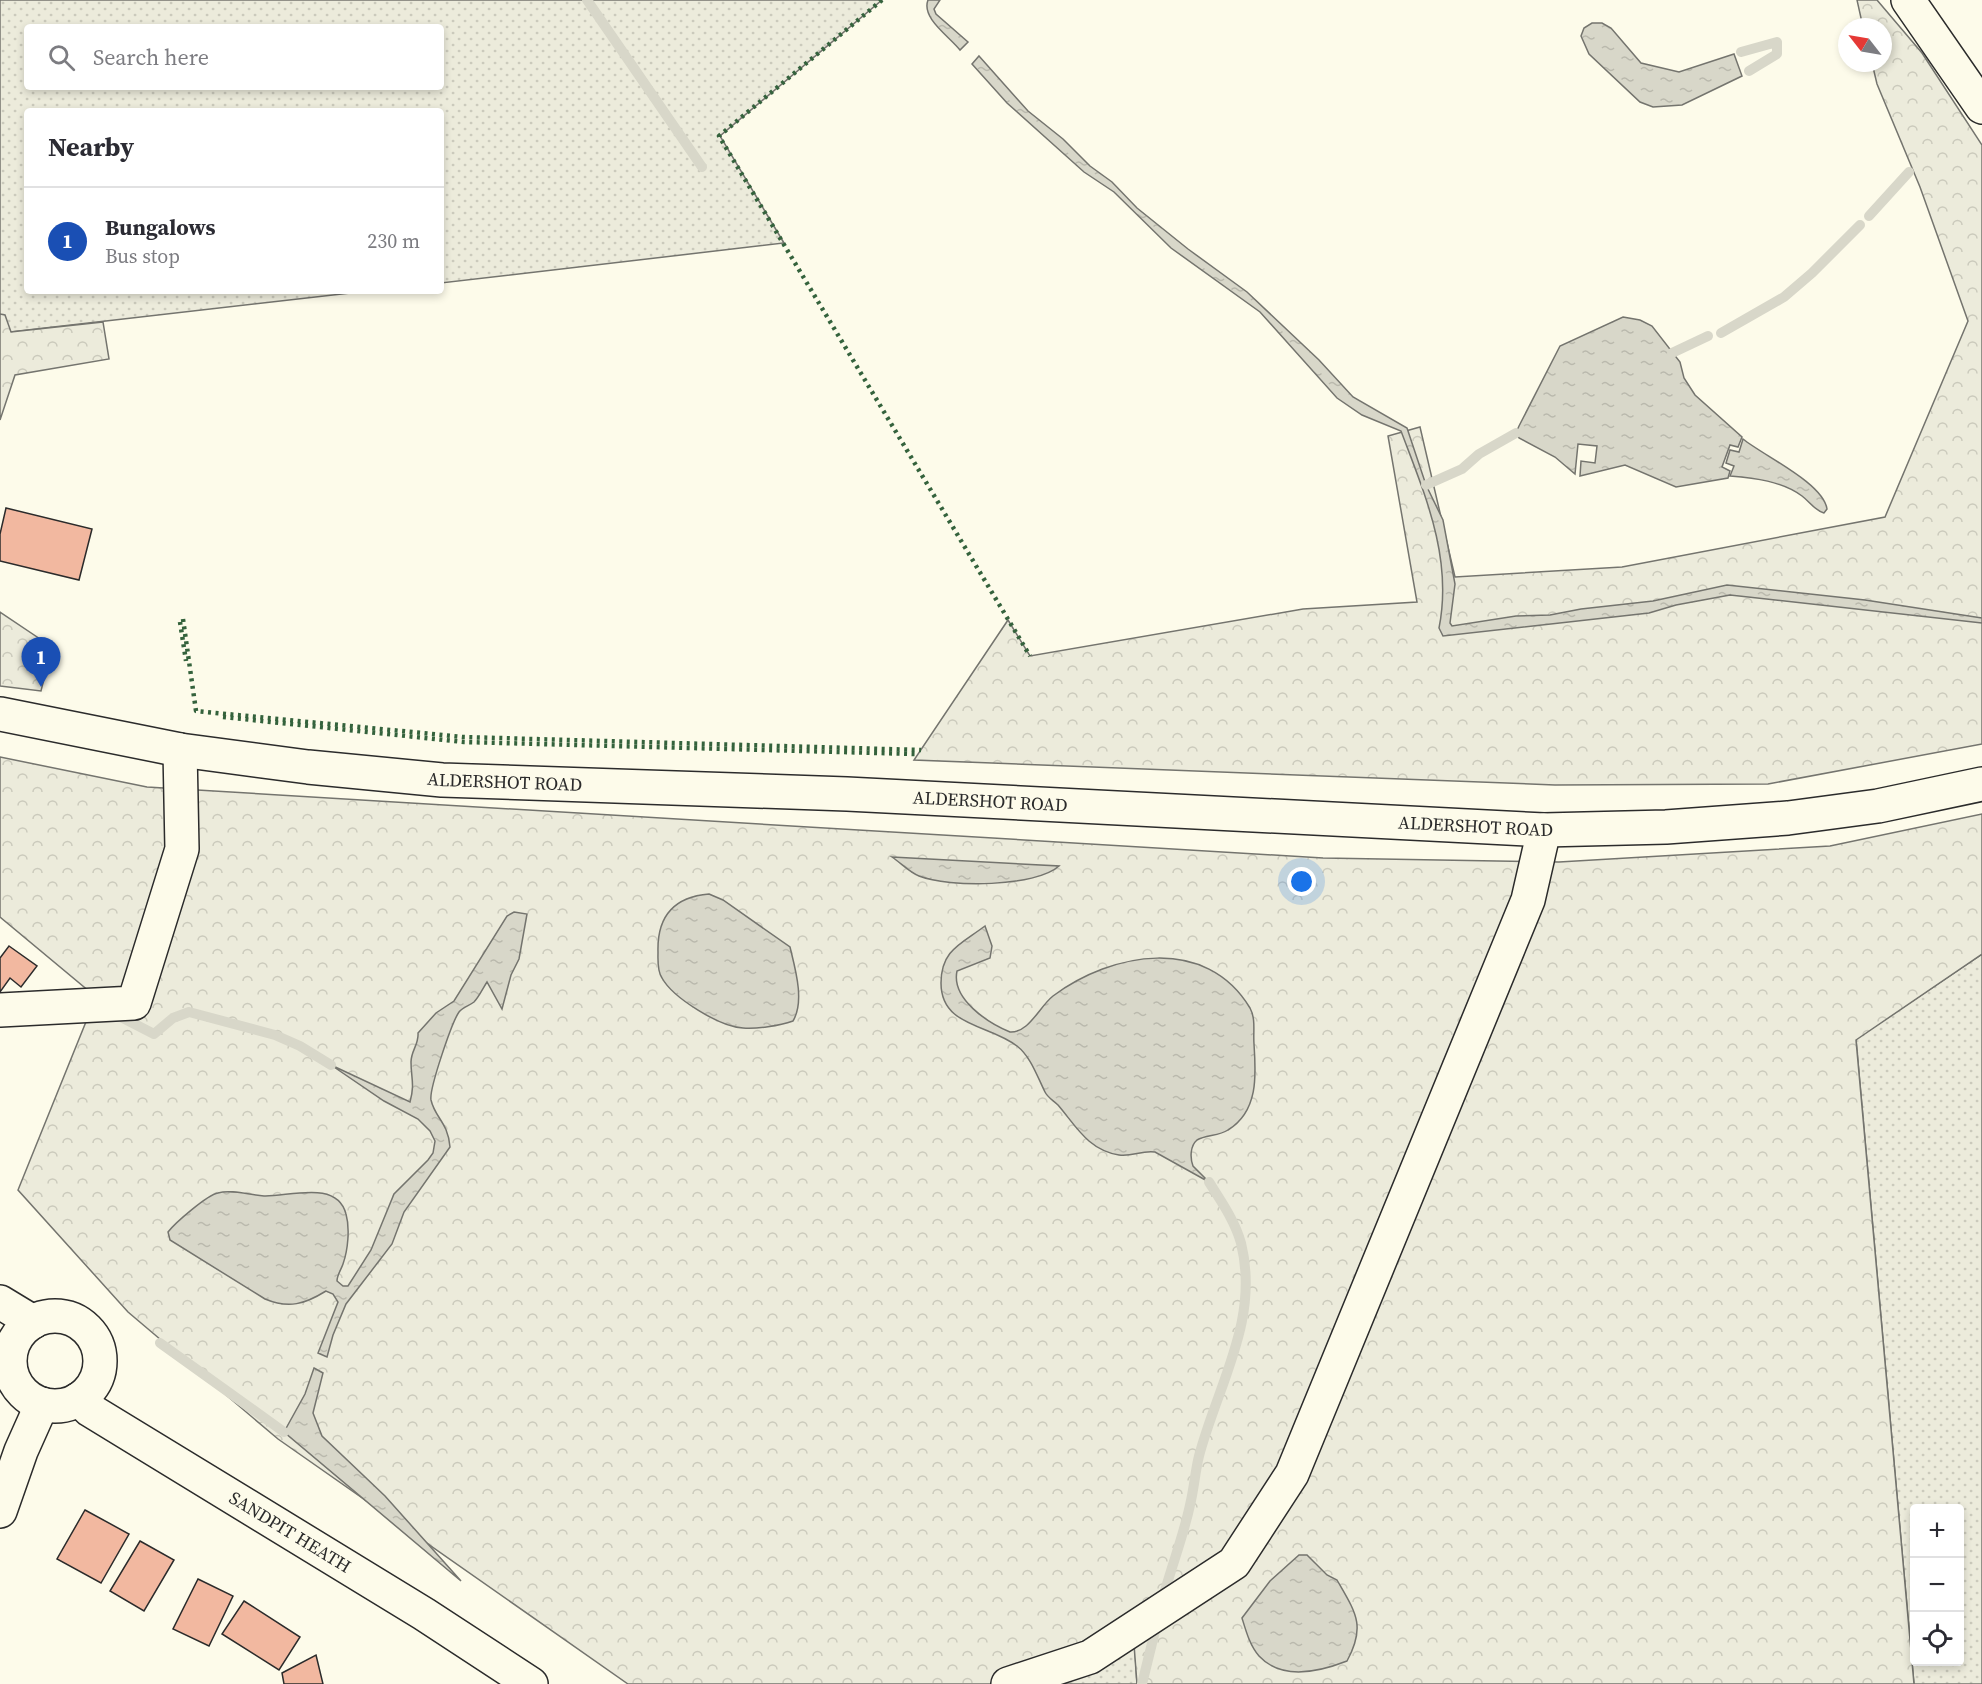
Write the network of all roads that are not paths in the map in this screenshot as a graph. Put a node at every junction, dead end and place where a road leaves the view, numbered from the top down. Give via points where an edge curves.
1 (1908, 0) edge
2 (1982, 107) edge
3 (0, 714) edge
4 (180, 750) junction
5 (1982, 784) edge
6 (1544, 830) junction
7 (0, 1010) edge
8 (0, 1302) edge
9 (33, 1322) junction
10 (79, 1400) junction
11 (42, 1404) junction
12 (0, 1511) edge
13 (499, 1675) edge
14 (531, 1684) edge
15 (1008, 1684) edge

1 - 2 main road
3 - 4 main road, ALDERSHOT ROAD
4 - 6 main road, ALDERSHOT ROAD via 442,780 847,794
4 - 7 main road via 182,849 134,1003
5 - 6 main road, ALDERSHOT ROAD via 1878,806 1788,818
6 - 15 main road via 1528,900 1292,1474 1234,1563 1090,1657
8 - 9 main road
9 - 10 main road via 45,1317 74,1320 94,1339 100,1366 96,1379
9 - 11 main road via 21,1332 10,1359 18,1388
10 - 11 main road via 55,1407
10 - 13 main road, SANDPIT HEATH via 424,1614
11 - 12 main road
13 - 14 main road, SANDPIT HEATH

